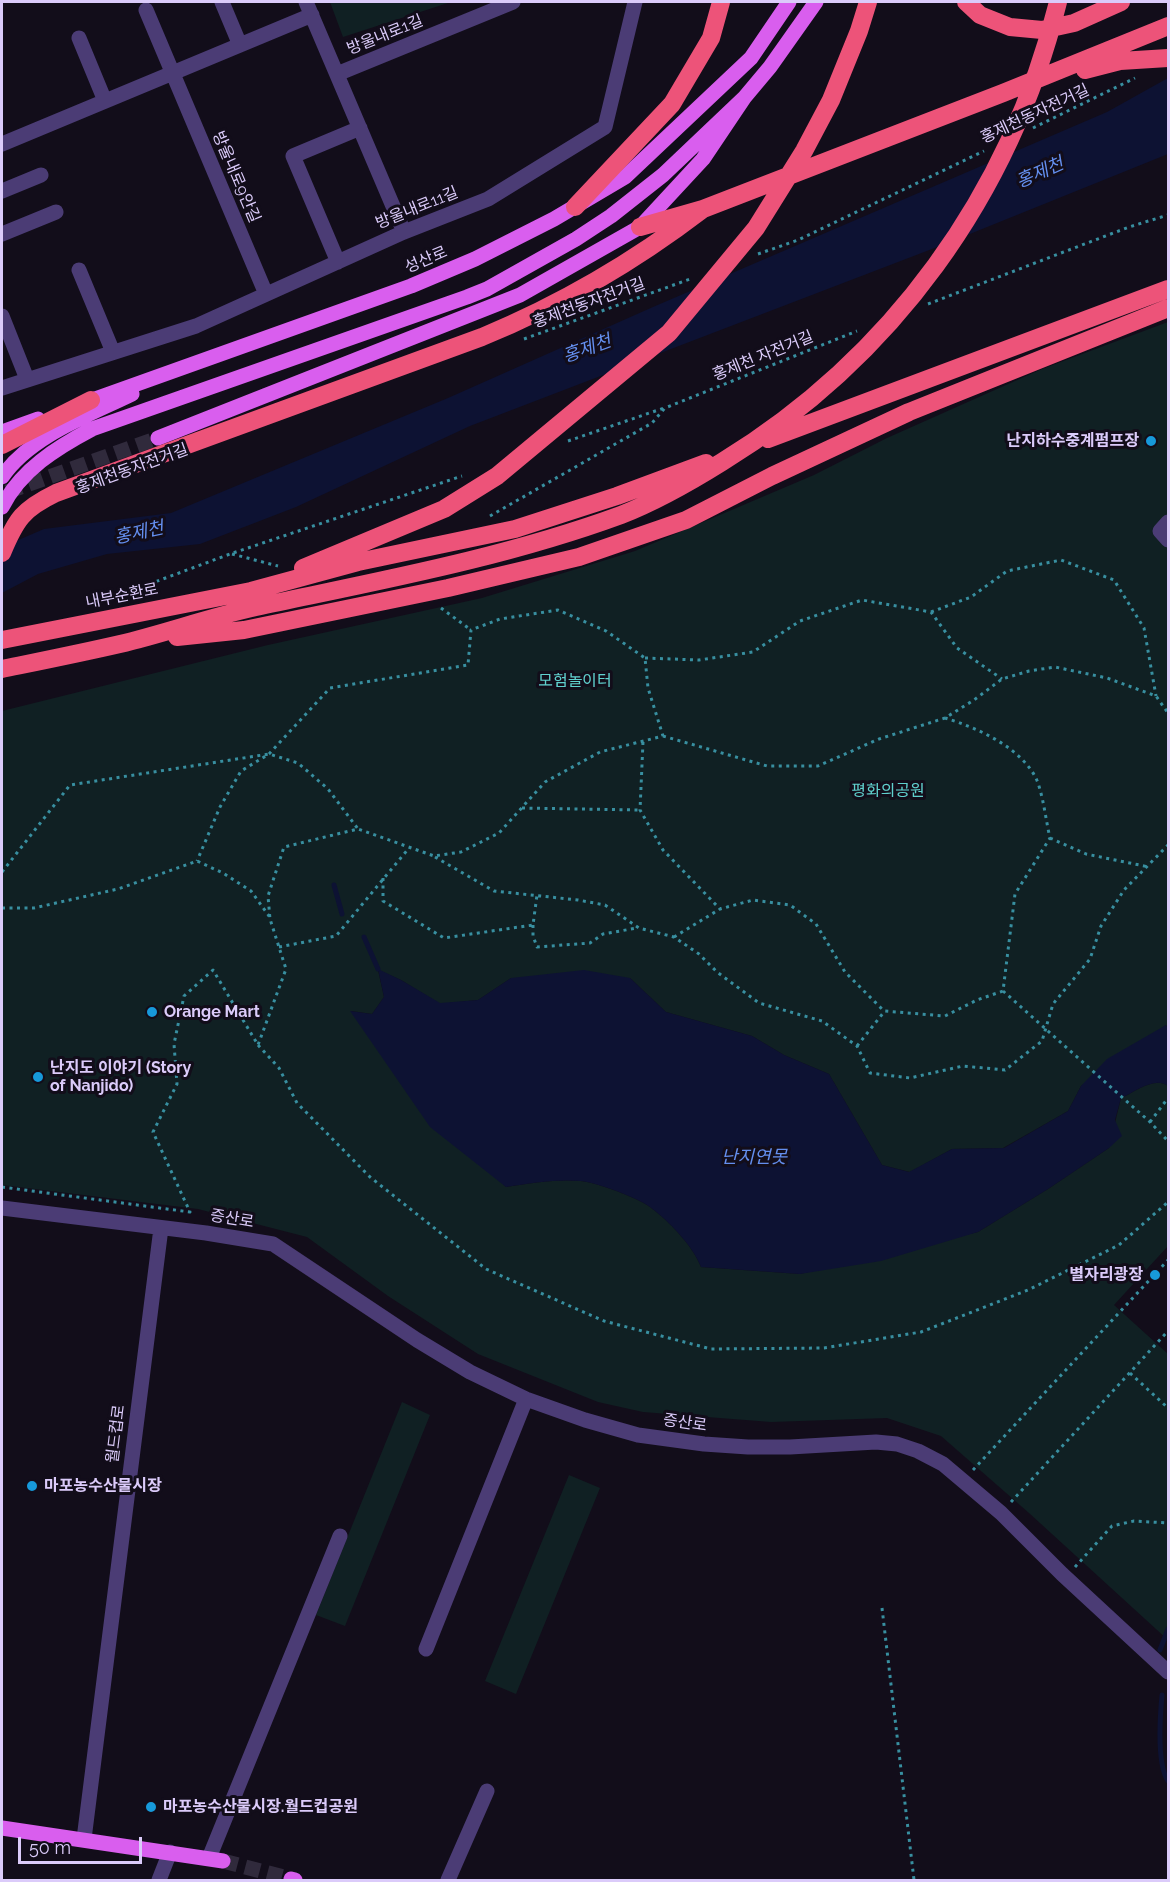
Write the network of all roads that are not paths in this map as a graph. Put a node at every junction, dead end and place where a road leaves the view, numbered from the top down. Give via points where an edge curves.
1 (222, 2) edge
2 (513, 2) edge
3 (635, 2) edge
4 (721, 2) edge
5 (789, 2) edge
6 (816, 2) edge
7 (868, 2) edge
8 (966, 2) edge
9 (1058, 2) edge
10 (1121, 2) edge
11 (309, 8) edge
12 (146, 10) dead end
13 (1168, 26) edge
14 (79, 38) dead end
15 (240, 45) junction
16 (1168, 58) edge
17 (172, 73) junction
18 (337, 74) junction
19 (1003, 93) junction
20 (744, 98) junction
21 (105, 101) junction
22 (360, 128) junction
23 (2, 144) edge
24 (41, 175) dead end
25 (2, 191) edge
26 (575, 207) junction
27 (703, 209) junction
28 (56, 212) dead end
29 (640, 227) junction
30 (404, 232) junction
31 (2, 234) edge
32 (338, 262) junction
33 (79, 270) dead end
34 (1168, 290) edge
35 (266, 294) junction
36 (1168, 308) edge
37 (2, 316) edge
38 (113, 352) junction
39 (211, 357) junction
40 (27, 379) junction
41 (2, 388) edge
42 (92, 400) junction
43 (2, 432) edge
44 (158, 438) tunnel mouth
45 (2, 445) edge
46 (2, 477) edge
47 (2, 507) edge
48 (1168, 522) edge
49 (1168, 540) edge
50 (2, 553) edge
51 (251, 591) junction
52 (2, 640) edge
53 (122, 644) junction
54 (2, 669) edge
55 (2, 1208) edge
56 (161, 1228) junction
57 (526, 1399) junction
58 (340, 1536) dead end
59 (426, 1649) dead end
60 (1168, 1672) edge
61 (487, 1791) dead end
62 (2, 1828) edge
63 (84, 1839) junction
64 (170, 1852) junction
65 (216, 1859) joint
66 (159, 1881) edge
67 (448, 1881) edge

1 - 15 street
2 - 18 street, 방울내로1길
3 - 30 street, 방울내로11길 via 605,127 488,199
4 - 26 highway via 711,38 672,104
5 - 26 main road, 성산로 via 751,58 625,177
6 - 20 main road
7 - 51 highway via 831,100 804,152 756,228 669,333 496,476 444,509
8 - 10 highway via 980,15 1010,27 1042,30 1074,23
9 - 53 highway via 1030,93 998,165 966,223 874,342 817,395 756,442 687,484 623,514 516,549 240,611
11 - 15 street
11 - 18 street, 방울내로1길
12 - 17 street, 방울내로9안길
13 - 19 highway
14 - 21 street
15 - 17 street
16 - 19 highway via 1120,61
17 - 21 street
17 - 35 street, 방울내로9안길
18 - 22 street, 방울내로1길
19 - 27 highway
20 - 29 main road via 703,159
20 - 47 main road via 663,175 611,216 487,289 92,429 38,463 20,479
21 - 23 street
22 - 30 street, 방울내로1길
22 - 32 street via 293,156
24 - 25 street
26 - 39 main road, 성산로 via 475,259 411,286
27 - 29 highway
27 - 50 highway via 588,286 535,315 56,493 19,518
28 - 31 street
29 - 44 main road via 520,295
30 - 32 street, 방울내로11길
32 - 35 street, 방울내로11길
33 - 38 street
34 - 51 highway via 617,496 515,529 358,562
35 - 38 street, 방울내로11길 via 196,326
36 - 53 highway via 909,412 686,520 579,557 443,596 243,630
37 - 40 street
38 - 40 street, 방울내로11길
39 - 42 main road, 성산로
39 - 46 main road via 57,430 22,455
40 - 41 street, 방울내로11길
42 - 43 main road, 성산로
42 - 45 highway
48 - 49 street via 1160,531
51 - 52 highway, 내부순환로
53 - 54 highway
55 - 56 street
56 - 57 street, 증산로 via 273,1244 417,1340
56 - 63 street, 월드컵로
57 - 59 street
57 - 60 street, 증산로 via 638,1435 704,1444 790,1447 876,1442 918,1451 964,1480
58 - 65 street
61 - 67 street
62 - 63 main road
63 - 64 main road
64 - 65 main road
64 - 66 street

